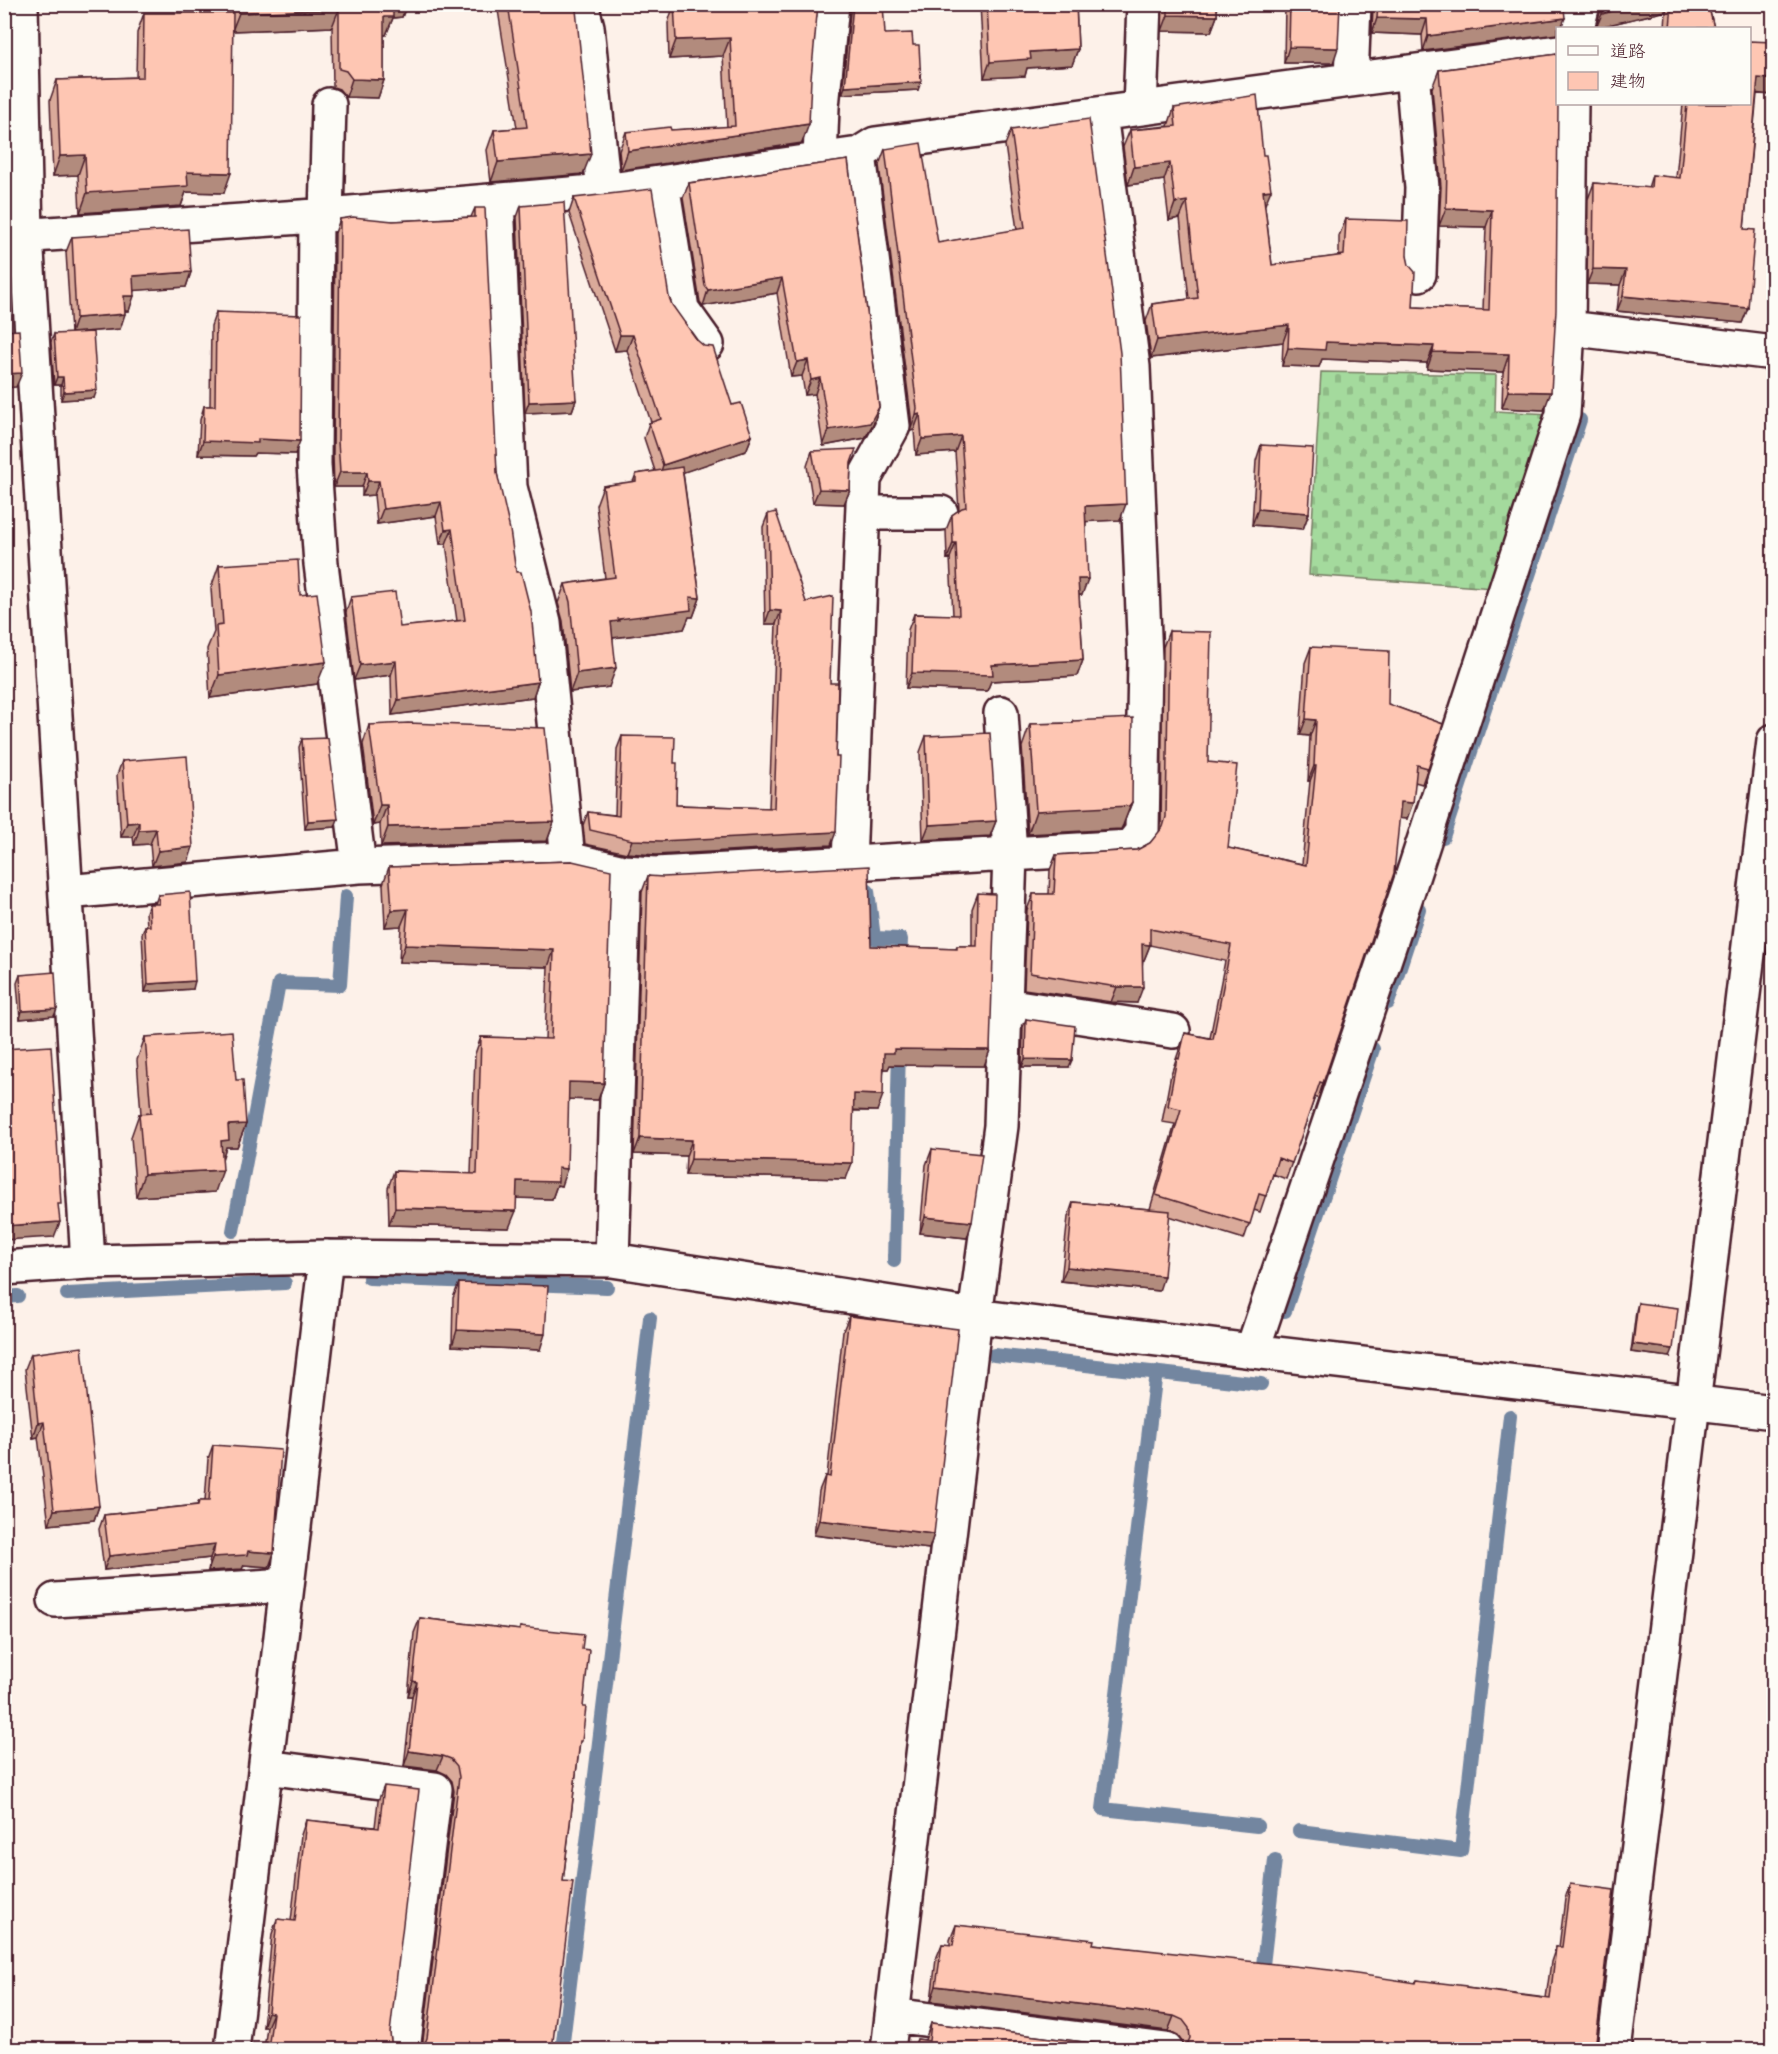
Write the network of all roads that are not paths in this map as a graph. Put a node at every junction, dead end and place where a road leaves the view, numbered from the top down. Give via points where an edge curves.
1 (21, 4) edge
2 (582, 4) edge
3 (832, 4) edge
4 (1144, 4) edge
5 (1354, 4) edge
6 (1583, 4) edge
7 (1577, 27) edge
8 (1556, 52) edge
9 (1412, 72) junction
10 (1351, 80) junction
11 (329, 105) dead end
12 (1571, 105) edge
13 (1140, 108) junction
14 (1100, 114) junction
15 (859, 154) junction
16 (820, 160) junction
17 (662, 183) junction
18 (604, 191) junction
19 (497, 200) junction
20 (321, 215) junction
21 (15, 236) edge
22 (1419, 274) dead end
23 (1568, 328) junction
24 (706, 344) edge
25 (1773, 353) edge
26 (862, 513) junction
27 (941, 513) dead end
28 (1001, 713) dead end
29 (1773, 741) edge
30 (1010, 854) junction
31 (567, 859) junction
32 (849, 863) junction
33 (360, 866) junction
34 (624, 872) junction
35 (66, 892) junction
36 (1005, 1005) junction
37 (1173, 1030) dead end
38 (326, 1257) junction
39 (612, 1260) junction
40 (88, 1262) junction
41 (4, 1268) edge
42 (975, 1316) junction
43 (1252, 1352) junction
44 (1692, 1402) junction
45 (1773, 1412) edge
46 (287, 1586) junction
47 (55, 1600) dead end
48 (266, 1767) junction
49 (892, 2015) junction
50 (1073, 2044) edge
51 (232, 2049) edge
52 (403, 2049) edge
53 (888, 2049) edge
54 (1166, 2049) edge
55 (1614, 2049) edge

1 - 21 street
2 - 18 street
3 - 16 street
4 - 13 street
5 - 10 street
6 - 7 street
8 - 9 street
9 - 10 street
9 - 22 street via 1422,188
10 - 13 street
11 - 20 street
12 - 23 street
13 - 14 street
14 - 15 street via 875,144
14 - 30 street via 1133,367 1145,660 1142,832 1130,847
15 - 16 street
15 - 26 street via 893,426 864,479
16 - 17 street
17 - 18 street
17 - 24 street via 682,309
18 - 19 street
19 - 20 street
19 - 31 street via 510,487 544,623
20 - 21 street
20 - 33 street via 314,465 321,564
21 - 35 street
23 - 25 street
23 - 43 street via 1563,414 1413,876
26 - 27 street
26 - 32 street
28 - 30 street
29 - 44 street
30 - 32 street
30 - 36 street
31 - 33 street
31 - 34 street
32 - 34 street via 656,874
33 - 35 street
34 - 39 street
35 - 40 street
36 - 37 street
36 - 42 street via 1001,1126
38 - 39 street
38 - 40 street
38 - 46 street
39 - 42 street
40 - 41 street
42 - 43 street
42 - 49 street
43 - 44 street
44 - 45 street
44 - 55 street
46 - 47 street
46 - 48 street
48 - 51 street
48 - 52 street via 435,1789
49 - 50 street
49 - 53 street
50 - 54 street

